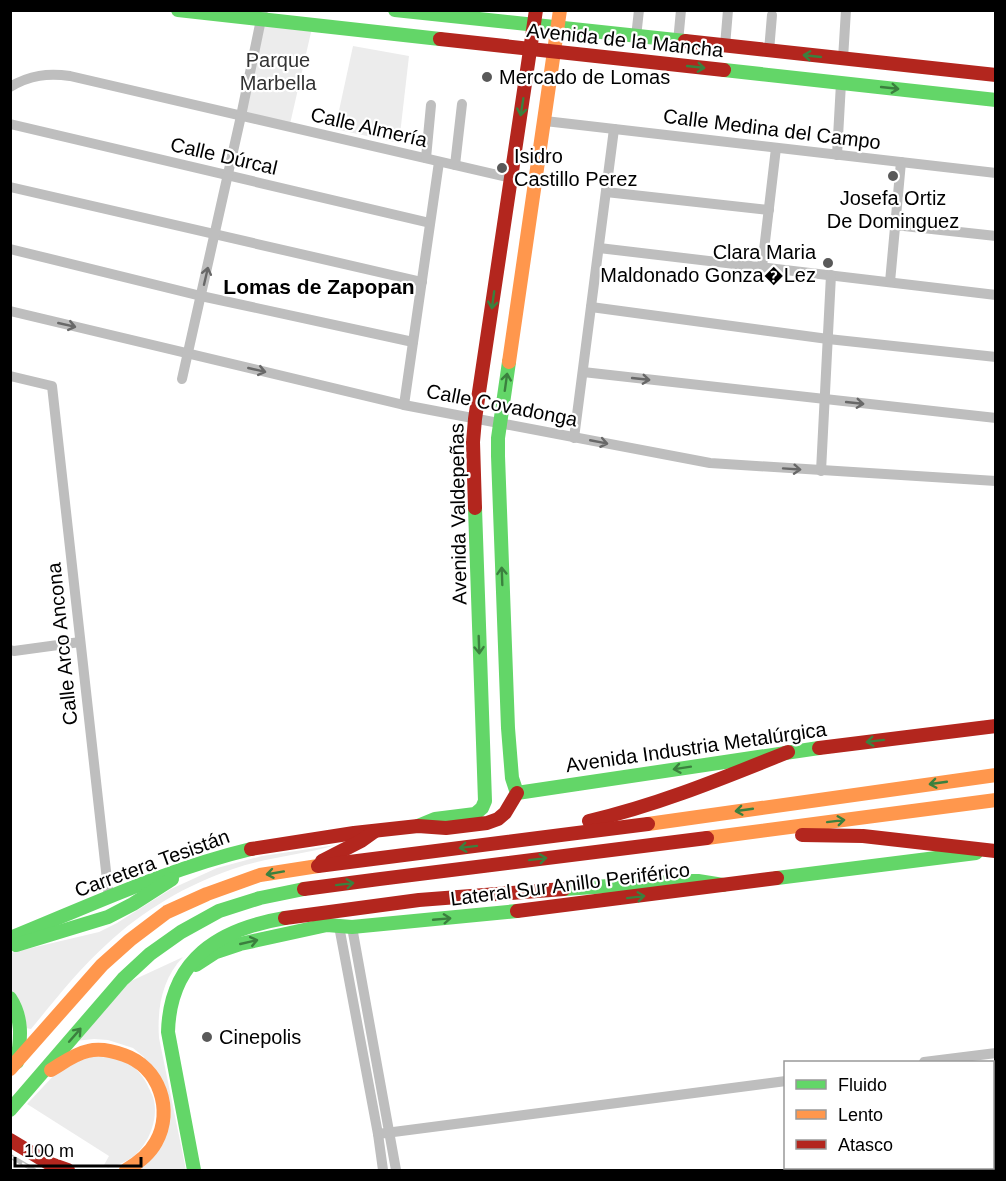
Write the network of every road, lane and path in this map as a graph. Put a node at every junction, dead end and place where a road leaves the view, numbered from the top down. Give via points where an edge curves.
1 (178, 10) edge
2 (395, 10) edge
3 (536, 10) edge
4 (560, 10) edge
5 (639, 10) edge
6 (681, 10) edge
7 (729, 10) edge
8 (846, 10) edge
9 (410, 11) edge
10 (459, 14) edge
11 (263, 15) edge
12 (772, 15) dead end
13 (534, 26) junction
14 (558, 28) junction
15 (636, 37) junction
16 (678, 42) junction
17 (725, 46) junction
18 (530, 49) junction
19 (769, 51) junction
20 (554, 52) junction
21 (843, 59) junction
22 (996, 75) edge
23 (841, 83) junction
24 (10, 87) edge
25 (996, 99) edge
26 (462, 104) dead end
27 (431, 105) dead end
28 (242, 116) junction
29 (544, 121) junction
30 (10, 124) edge
31 (614, 129) junction
32 (776, 148) junction
33 (837, 155) junction
34 (426, 158) junction
35 (439, 162) junction
36 (901, 162) junction
37 (455, 165) junction
38 (996, 173) edge
39 (228, 176) junction
40 (511, 178) junction
41 (10, 187) edge
42 (606, 192) junction
43 (769, 210) junction
44 (430, 223) junction
45 (895, 225) junction
46 (215, 234) junction
47 (996, 236) edge
48 (599, 248) junction
49 (10, 249) edge
50 (762, 267) junction
51 (831, 275) junction
52 (422, 282) junction
53 (890, 282) junction
54 (996, 295) edge
55 (201, 296) junction
56 (591, 308) junction
57 (10, 311) edge
58 (828, 339) junction
59 (413, 342) junction
60 (188, 353) junction
61 (996, 357) edge
62 (583, 372) junction
63 (10, 376) edge
64 (182, 379) dead end
65 (825, 400) junction
66 (404, 405) junction
67 (996, 418) edge
68 (475, 419) junction
69 (500, 423) junction
70 (574, 438) junction
71 (821, 471) junction
72 (996, 481) edge
73 (80, 642) junction
74 (10, 650) edge
75 (996, 726) edge
76 (483, 728) junction
77 (508, 728) junction
78 (788, 752) junction
79 (996, 775) edge
80 (517, 793) junction
81 (996, 800) edge
82 (417, 826) junction
83 (375, 831) junction
84 (498, 843) junction
85 (995, 851) edge
86 (567, 856) junction
87 (195, 865) junction
88 (309, 867) junction
89 (723, 885) junction
90 (109, 898) junction
91 (345, 926) junction
92 (10, 938) edge
93 (10, 947) edge
94 (10, 998) edge
95 (172, 999) junction
96 (369, 1020) junction
97 (357, 1022) junction
98 (996, 1053) edge
99 (932, 1061) edge
100 (14, 1065) edge
101 (36, 1079) junction
102 (784, 1081) edge
103 (10, 1110) edge
104 (390, 1132) junction
105 (378, 1134) junction
106 (10, 1140) edge
107 (55, 1167) edge
108 (68, 1170) edge
109 (126, 1170) edge
110 (194, 1170) edge
111 (383, 1170) edge
112 (396, 1170) edge

1 - 11 main road, Avenida de la Mancha
2 - 9 main road, Avenida de la Mancha
3 - 13 main road, Avenida Valdepeñas
4 - 14 main road, Avenida Valdepeñas
5 - 15 street
6 - 16 street
7 - 17 street
8 - 21 street
9 - 10 main road, Avenida de la Mancha
10 - 13 main road, Avenida de la Mancha
11 - 18 main road, Avenida de la Mancha
11 - 28 street
12 - 19 street
13 - 14 main road, Avenida de la Mancha
13 - 18 main road, Avenida Valdepeñas
14 - 15 main road, Avenida de la Mancha
14 - 20 main road, Avenida Valdepeñas
15 - 16 main road, Avenida de la Mancha
16 - 17 main road, Avenida de la Mancha
17 - 19 main road, Avenida de la Mancha
18 - 20 main road, Avenida de la Mancha
18 -> 40 main road, Avenida Valdepeñas
21 -> 19 main road, Avenida de la Mancha
20 -> 23 main road, Avenida de la Mancha
20 - 29 main road, Avenida Valdepeñas
21 - 22 main road, Avenida de la Mancha
23 -> 25 main road, Avenida de la Mancha
23 - 33 street
24 - 28 street, Calle Almería via 37,75 70,76
26 - 37 street
27 - 34 street
28 - 34 street, Calle Almería
28 - 39 street
29 - 31 street, Calle Medina del Campo
69 -> 29 main road, Avenida Valdepeñas
30 - 39 street, Calle Dúrcal
31 - 32 street, Calle Medina del Campo
31 - 42 street
32 - 33 street, Calle Medina del Campo
32 - 43 street
33 - 36 street, Calle Medina del Campo
34 - 35 street, Calle Almería
35 - 37 street, Calle Almería
35 - 44 street
36 - 38 street, Calle Medina del Campo
36 - 45 street
37 - 40 street, Calle Almería
39 - 44 street, Calle Dúrcal
39 - 46 street
40 -> 68 main road, Avenida Valdepeñas
41 - 46 street
42 - 43 street
42 - 48 street
43 - 50 street
44 - 52 street
45 - 47 street
45 - 53 street
46 - 52 street
55 -> 46 street
48 - 50 street
48 - 56 street
49 - 55 street
50 - 51 street
51 - 53 street
51 - 58 street
52 - 59 street
53 - 54 street
55 - 59 street
55 - 60 street
56 - 58 street
56 - 62 street
57 -> 60 street, Calle Covadonga
58 - 61 street
58 - 65 street
59 - 66 street
60 - 64 street
60 -> 66 street, Calle Covadonga
62 -> 65 street
62 - 70 street
63 - 73 street, Calle Arco Ancona via 52,386
65 -> 67 street
65 - 71 street
66 - 68 street, Calle Covadonga
68 - 69 street, Calle Covadonga
68 -> 76 main road, Avenida Valdepeñas via 473,467
69 - 70 street, Calle Covadonga
77 -> 69 main road, Avenida Valdepeñas
70 -> 71 street, Calle Covadonga via 710,463
71 - 72 street, Calle Covadonga
73 - 74 street
73 - 90 street, Calle Arco Ancona
75 -> 78 main road, Avenida Industria Metalúrgica
76 - 77 main road via 495,735
76 - 82 main road, Avenida Valdepeñas via 482,808 475,814 435,819
77 - 80 main road, Avenida Valdepeñas
78 -> 80 main road, Avenida Industria Metalúrgica
78 - 84 main road via 631,811
79 -> 84 main road
80 - 82 main road via 505,813 493,822 446,828
86 -> 81 main road
82 - 83 main road, Carretera Tesistán
83 - 87 main road, Carretera Tesistán via 258,847
83 - 88 main road
84 -> 88 main road
85 - 86 main road via 818,834
85 - 89 main road, Lateral Sur Anillo Periférico
101 -> 86 main road via 123,979 150,954 219,911 297,890
87 - 90 main road, Carretera Tesistán
87 - 93 main road via 110,916
88 -> 100 main road via 260,875 167,912 102,965
91 -> 89 main road, Lateral Sur Anillo Periférico via 492,914
89 - 95 main road via 684,881 447,897 264,922 230,933 206,948 185,971
90 - 92 main road, Carretera Tesistán
95 -> 91 main road, Lateral Sur Anillo Periférico via 187,974 216,952 327,925
91 - 96 street
91 - 97 street
94 - 100 main road via 21,1026
95 - 110 main road via 168,1032
96 - 97 street
96 - 104 street
97 - 105 street
98 - 99 street
101 - 103 main road
101 - 109 main road via 90,1050 134,1058 149,1071 164,1102 164,1119 149,1154
102 - 104 street
104 - 105 street
104 - 112 street
105 - 111 street
106 - 107 main road
107 - 108 main road

